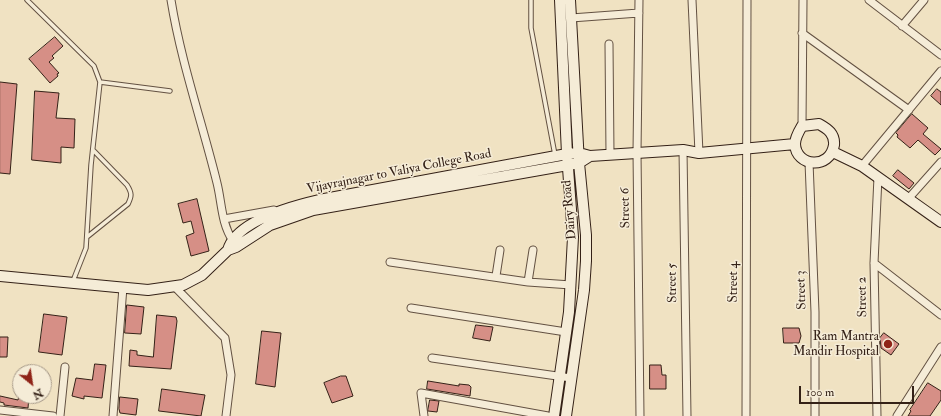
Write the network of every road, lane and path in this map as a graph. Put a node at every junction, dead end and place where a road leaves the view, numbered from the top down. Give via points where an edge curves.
1 (27, 0) edge
2 (171, 0) edge
3 (531, 0) edge
4 (560, 0) edge
5 (570, 0) edge
6 (639, 0) edge
7 (692, 0) edge
8 (748, 0) edge
9 (802, 0) edge
10 (869, 0) edge
11 (924, 0) edge
12 (638, 13) junction
13 (571, 18) junction
14 (902, 26) junction
15 (802, 33) junction
16 (609, 44) dead end
17 (941, 55) edge
18 (941, 71) edge
19 (100, 82) junction
20 (170, 91) dead end
21 (909, 110) junction
22 (802, 126) junction
23 (795, 144) junction
24 (746, 148) junction
25 (93, 150) junction
26 (683, 150) junction
27 (637, 152) junction
28 (833, 152) junction
29 (699, 153) junction
30 (610, 154) junction
31 (555, 156) junction
32 (579, 158) junction
33 (568, 159) junction
34 (809, 162) junction
35 (941, 162) edge
36 (862, 166) junction
37 (878, 177) junction
38 (908, 199) junction
39 (283, 209) junction
40 (224, 219) junction
41 (941, 222) edge
42 (86, 237) junction
43 (233, 240) junction
44 (228, 250) junction
45 (500, 250) dead end
46 (533, 250) dead end
47 (390, 262) dead end
48 (874, 263) junction
49 (0, 276) edge
50 (496, 276) junction
51 (528, 282) junction
52 (72, 283) junction
53 (571, 285) junction
54 (174, 286) junction
55 (124, 287) junction
56 (411, 308) dead end
57 (941, 315) edge
58 (566, 332) junction
59 (941, 347) edge
60 (432, 358) dead end
61 (65, 367) dead end
62 (558, 377) junction
63 (571, 378) junction
64 (0, 410) edge
65 (53, 416) edge
66 (60, 416) edge
67 (113, 416) edge
68 (226, 416) edge
69 (424, 416) edge
70 (548, 416) edge
71 (554, 416) edge
72 (566, 416) edge
73 (640, 416) edge
74 (686, 416) edge
75 (746, 416) edge
76 (815, 416) edge
77 (877, 416) edge
78 (897, 416) edge

1 - 19 lane via 94,66
2 - 40 street
3 - 31 lane via 531,28
4 - 33 street, Dairy Road
5 - 13 street, Dairy Road
6 - 12 street, Street 6
7 - 29 street
8 - 24 street, Street 4
9 - 15 street
10 - 14 street
11 - 14 street
12 - 13 street
12 - 27 street, Street 6
13 - 32 street, Dairy Road
14 - 17 street
15 - 21 street
15 - 22 street
16 - 30 street
18 - 21 street
19 - 20 lane
19 - 25 lane
21 - 36 street
22 - 23 street
22 - 28 street via 819,124 829,130 835,140
23 - 24 street, Vijayrajnagar to Valiya College Road
23 - 34 street via 799,155
24 - 29 street, Vijayrajnagar to Valiya College Road
24 - 75 street, Street 4
25 - 42 lane
25 - 42 lane via 127,185 132,197 128,204
26 - 27 street, Vijayrajnagar to Valiya College Road
26 - 29 street, Vijayrajnagar to Valiya College Road
26 - 74 street, Street 5
27 - 30 street, Vijayrajnagar to Valiya College Road
27 - 73 street, Street 6
28 - 34 street via 827,159 818,163
28 - 36 street
30 - 32 street, Vijayrajnagar to Valiya College Road
31 - 33 street, Vijayrajnagar to Valiya College Road
31 - 39 street, Vijayrajnagar to Valiya College Road
32 - 33 street, Vijayrajnagar to Valiya College Road
32 - 63 street, Dairy Road via 586,261
33 - 44 street, Vijayrajnagar to Valiya College Road via 313,210 270,225
33 - 53 street, Dairy Road via 573,237
34 - 76 street, Street 3 via 815,312
35 - 38 street
36 - 37 street
37 - 38 street
37 - 48 street, Street 2
38 - 41 street
39 - 40 street
39 - 43 street, Vijayrajnagar to Valiya College Road via 250,226
40 - 43 street via 225,229
42 - 52 lane via 84,254
43 - 44 street, Vijayrajnagar to Valiya College Road
44 - 54 street, Vijayrajnagar to Valiya College Road via 202,275 183,285
45 - 50 street
46 - 51 street
47 - 50 street
48 - 57 street
48 - 77 street, Street 2
49 - 52 street, Vijayrajnagar to Valiya College Road
50 - 51 street
51 - 53 street
52 - 55 street, Vijayrajnagar to Valiya College Road
53 - 58 street, Dairy Road
54 - 55 street, Vijayrajnagar to Valiya College Road via 148,290
54 - 68 street via 225,338 232,375
55 - 67 street
56 - 58 street
58 - 62 street, Dairy Road
59 - 78 street
60 - 62 street
61 - 66 street
62 - 63 street
62 - 71 street, Dairy Road
63 - 72 street, Dairy Road
64 - 65 street
69 - 70 street via 421,393

